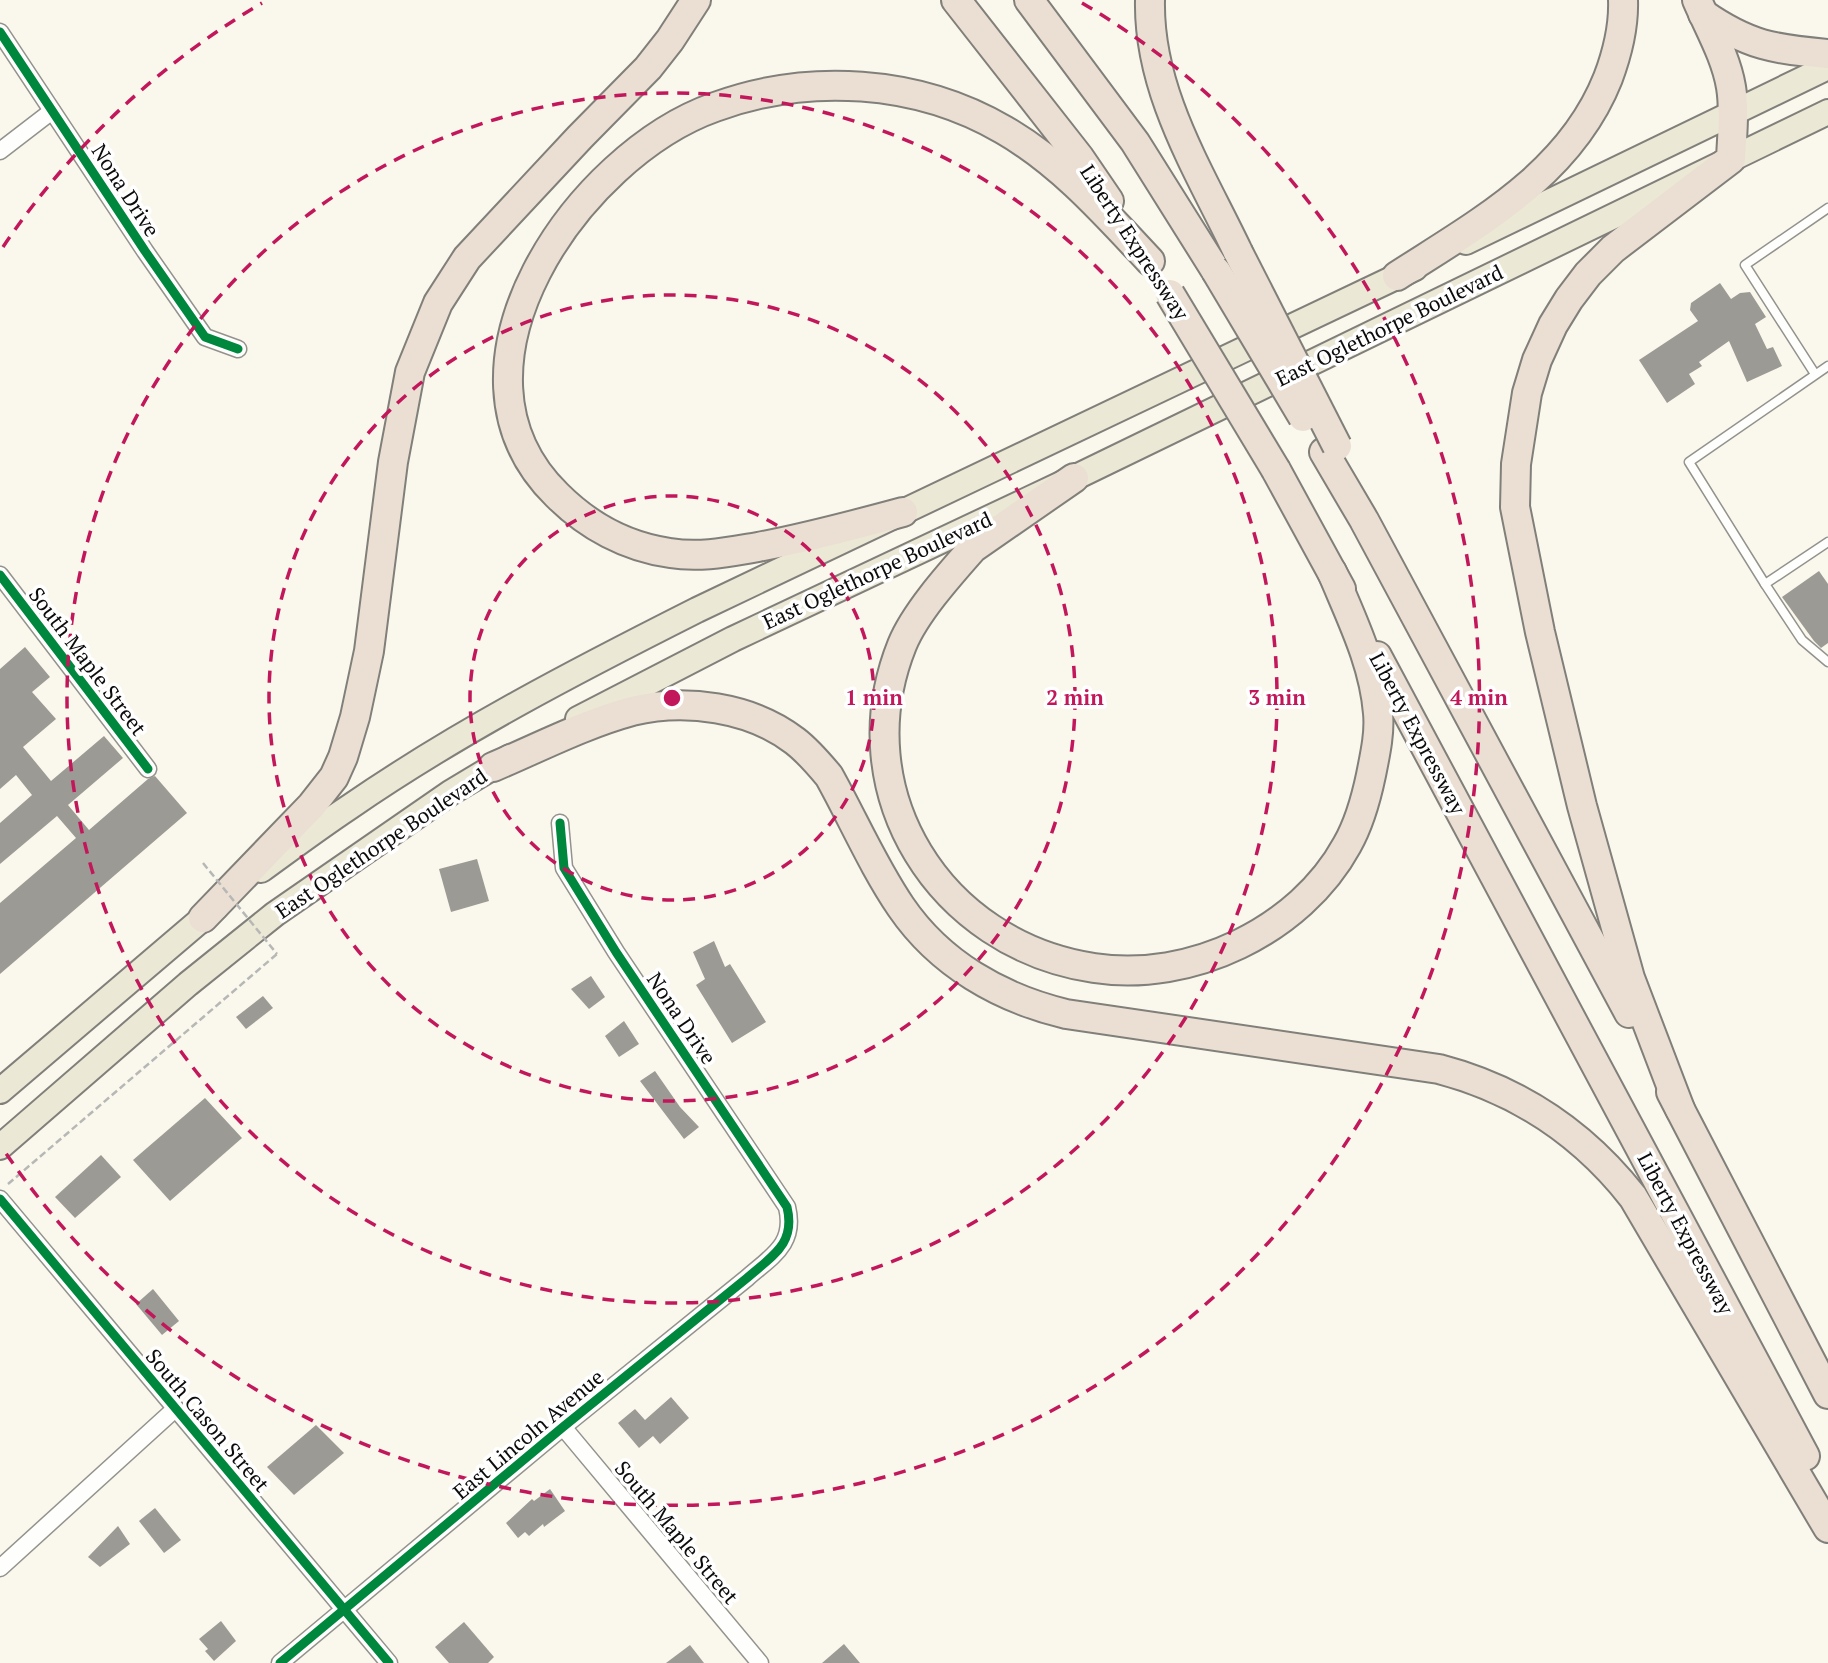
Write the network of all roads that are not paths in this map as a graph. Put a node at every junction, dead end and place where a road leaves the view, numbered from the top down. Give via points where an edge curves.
1 (696, 0) edge
2 (956, 0) edge
3 (1029, 0) edge
4 (1150, 0) edge
5 (1623, 0) edge
6 (1700, 7) edge
7 (0, 32) edge
8 (1828, 54) edge
9 (1828, 67) edge
10 (52, 111) junction
11 (1734, 112) junction
12 (1828, 112) edge
13 (0, 151) edge
14 (1731, 159) junction
15 (1828, 208) edge
16 (1150, 261) junction
17 (1397, 276) junction
18 (237, 349) dead end
19 (1828, 366) edge
20 (1815, 374) junction
21 (1331, 449) junction
22 (1074, 478) junction
23 (903, 512) junction
24 (1828, 542) edge
25 (1332, 572) junction
26 (0, 575) edge
27 (1765, 584) junction
28 (1828, 662) edge
29 (493, 767) junction
30 (148, 769) dead end
31 (560, 824) dead end
32 (203, 918) junction
33 (0, 1091) edge
34 (1680, 1109) junction
35 (0, 1147) edge
36 (0, 1199) edge
37 (790, 1227) joint
38 (1828, 1394) edge
39 (175, 1409) junction
40 (563, 1427) junction
41 (1828, 1499) edge
42 (1828, 1528) edge
43 (0, 1567) edge
44 (344, 1609) junction
45 (280, 1663) edge
46 (389, 1663) edge
47 (760, 1663) edge

1 - 32 highway via 648,68 467,258 438,303 410,372 393,462 369,651 343,757 312,805
2 - 16 highway, Liberty Expressway via 1079,158
3 - 21 highway, bridge via 1135,142
4 - 21 highway, bridge via 1153,46 1165,95
5 - 17 highway via 1614,63 1597,102 1567,148 1503,208
6 - 8 highway via 1730,32 1759,45
6 - 11 highway via 1724,63
7 - 10 street, Nona Drive
9 - 11 main road, East Oglethorpe Boulevard
10 - 13 street
10 - 18 street, Nona Drive via 205,337
11 - 14 highway
11 - 17 main road, East Oglethorpe Boulevard
12 - 14 main road, East Oglethorpe Boulevard
14 - 22 main road, East Oglethorpe Boulevard
14 - 34 highway via 1613,249 1569,299 1537,360 1516,464 1515,507 1582,806 1630,978
15 - 20 lane via 1745,265
16 - 23 highway via 1091,198 1037,150 1003,129 929,98 858,86 786,89 724,103 656,136 601,184 565,226 530,284 510,346 513,423 536,470 552,490 571,509 617,538 668,553 698,556 797,540
16 - 25 highway, Liberty Expressway, bridge
17 - 23 main road, East Oglethorpe Boulevard
19 - 20 lane
20 - 27 lane via 1689,462
21 - 34 highway via 1364,520
22 - 25 highway via 973,548 906,636 886,704 885,760 891,792 916,851 956,901 1004,938 1031,951 1096,969 1130,971 1198,960 1269,926 1305,899 1327,874 1347,846 1368,790 1378,716 1372,670
22 - 29 main road, East Oglethorpe Boulevard via 733,639
23 - 32 main road, East Oglethorpe Boulevard via 697,610 514,706 349,807 259,871
24 - 27 lane
25 - 41 highway, Liberty Expressway
26 - 30 street, South Maple Street
27 - 28 lane via 1802,640
29 - 35 main road, East Oglethorpe Boulevard via 275,914
29 - 42 highway via 635,711 692,706 735,713 795,741 815,760 829,776 902,909 935,947 996,990 1066,1014 1439,1069 1489,1084 1536,1108 1588,1147 1633,1197
31 - 37 street, Nona Drive via 564,868 787,1207
32 - 33 main road, East Oglethorpe Boulevard
34 - 38 highway
36 - 39 street, South Cason Street
37 - 40 street, East Lincoln Avenue via 788,1238 774,1255
39 - 43 street
39 - 44 street, South Cason Street
40 - 44 street, East Lincoln Avenue
40 - 47 street, South Maple Street
44 - 45 street, East Lincoln Avenue
44 - 46 street, South Cason Street

